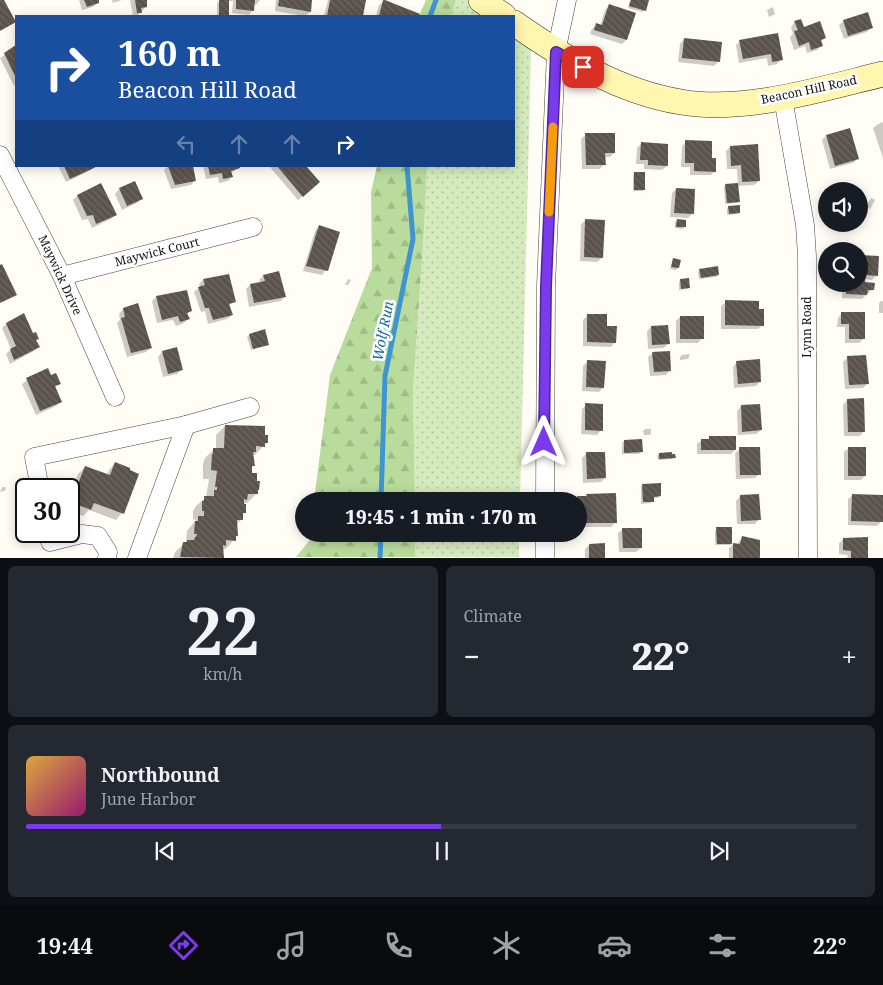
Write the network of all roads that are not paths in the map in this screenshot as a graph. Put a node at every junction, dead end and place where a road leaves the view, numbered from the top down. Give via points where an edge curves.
1 (481, 0) edge
2 (567, 0) edge
3 (503, 15) edge
4 (515, 24) edge
5 (556, 52) junction
6 (883, 74) edge
7 (783, 98) junction
8 (0, 155) edge
9 (252, 227) dead end
10 (62, 276) junction
11 (115, 397) dead end
12 (250, 407) dead end
13 (186, 425) junction
14 (38, 478) edge
15 (545, 492) edge
16 (545, 542) edge
17 (51, 544) edge
18 (107, 558) edge
19 (136, 558) edge
20 (545, 558) edge
21 (808, 558) edge

1 - 3 street
2 - 5 street
4 - 5 street, Beacon Hill Road
5 - 7 street, Beacon Hill Road via 633,90 682,102 737,103
5 - 15 street via 546,286
6 - 7 street, Beacon Hill Road
7 - 21 street, Lynn Road via 805,225 807,256
8 - 10 street, Maywick Drive
9 - 10 street, Maywick Court
10 - 11 street, Maywick Drive
12 - 13 street
13 - 14 street via 34,457
13 - 19 street
16 - 20 street
17 - 18 street via 82,534 98,536 108,552

